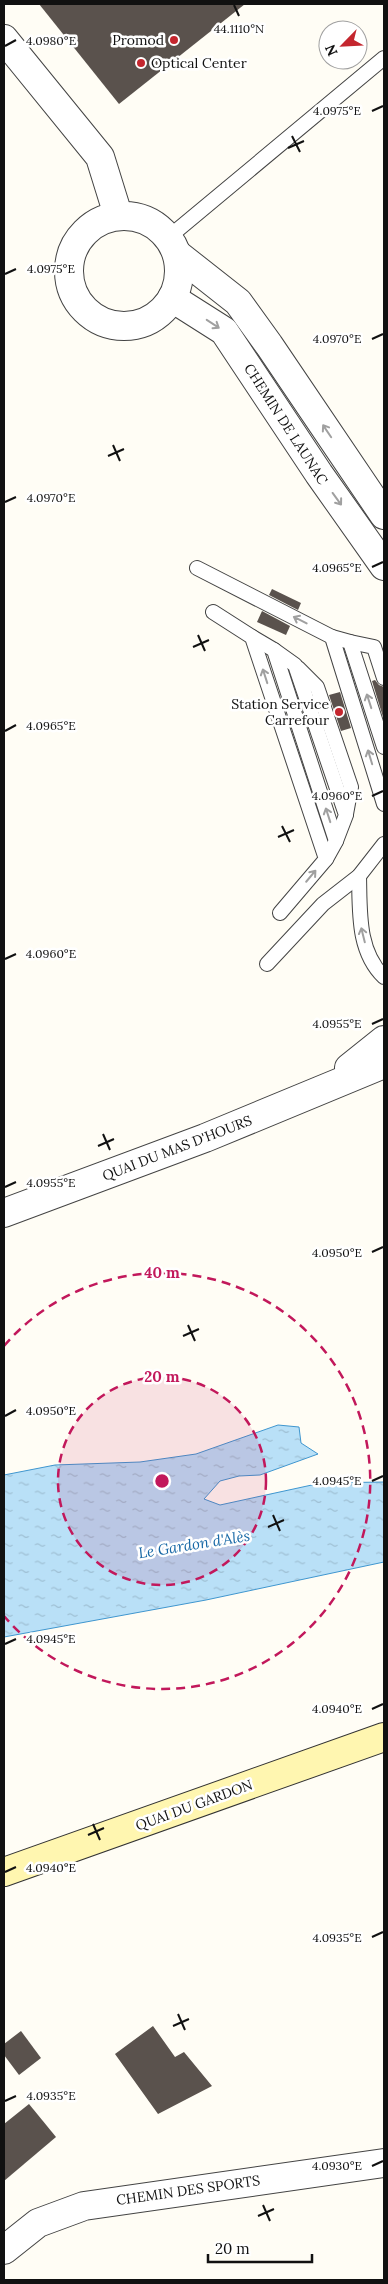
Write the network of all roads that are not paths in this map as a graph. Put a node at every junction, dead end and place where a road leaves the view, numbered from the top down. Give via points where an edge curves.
1 (4, 39) edge
2 (384, 58) edge
3 (118, 215) junction
4 (173, 245) junction
5 (172, 298) junction
6 (383, 511) edge
7 (384, 566) edge
8 (197, 568) dead end
9 (213, 612) dead end
10 (252, 637) junction
11 (332, 637) junction
12 (350, 642) junction
13 (379, 649) edge
14 (274, 650) junction
15 (384, 678) edge
16 (384, 747) edge
17 (384, 804) edge
18 (336, 842) junction
19 (384, 844) edge
20 (326, 859) junction
21 (359, 876) junction
22 (280, 913) dead end
23 (267, 964) dead end
24 (384, 977) edge
25 (384, 1040) edge
26 (384, 1064) edge
27 (384, 1084) edge
28 (320, 1091) junction
29 (4, 1212) edge
30 (384, 1737) edge
31 (4, 1872) edge
32 (384, 2163) edge
33 (4, 2250) edge

1 - 3 street via 100,157
2 - 4 lane
3 - 4 street via 137,217 154,224
3 - 5 street via 99,221 84,232 73,248 70,273 75,298 100,321 116,326 149,321 160,314
4 - 5 street via 180,271
6 -> 4 street via 238,302
5 -> 7 street, CHEMIN DE LAUNAC via 224,331
11 -> 8 lane
9 - 10 lane
10 - 14 lane
20 -> 10 lane
11 - 12 lane
17 -> 11 lane
12 - 13 lane
16 -> 12 lane
13 - 15 lane
18 -> 14 lane
14 - 18 lane via 295,665 346,815
18 - 20 lane
19 - 21 lane
22 -> 20 lane
21 - 23 lane via 323,904
24 -> 21 lane via 375,968 365,944 360,922
25 - 28 street, QUAI DU MAS D'HOURS
26 - 28 street, QUAI DU MAS D'HOURS
27 - 28 street, QUAI DU MAS D'HOURS via 366,1090
28 - 29 street, QUAI DU MAS D'HOURS via 168,1152
30 - 31 main road, QUAI DU GARDON
32 - 33 street, CHEMIN DES SPORTS via 84,2206 38,2224

